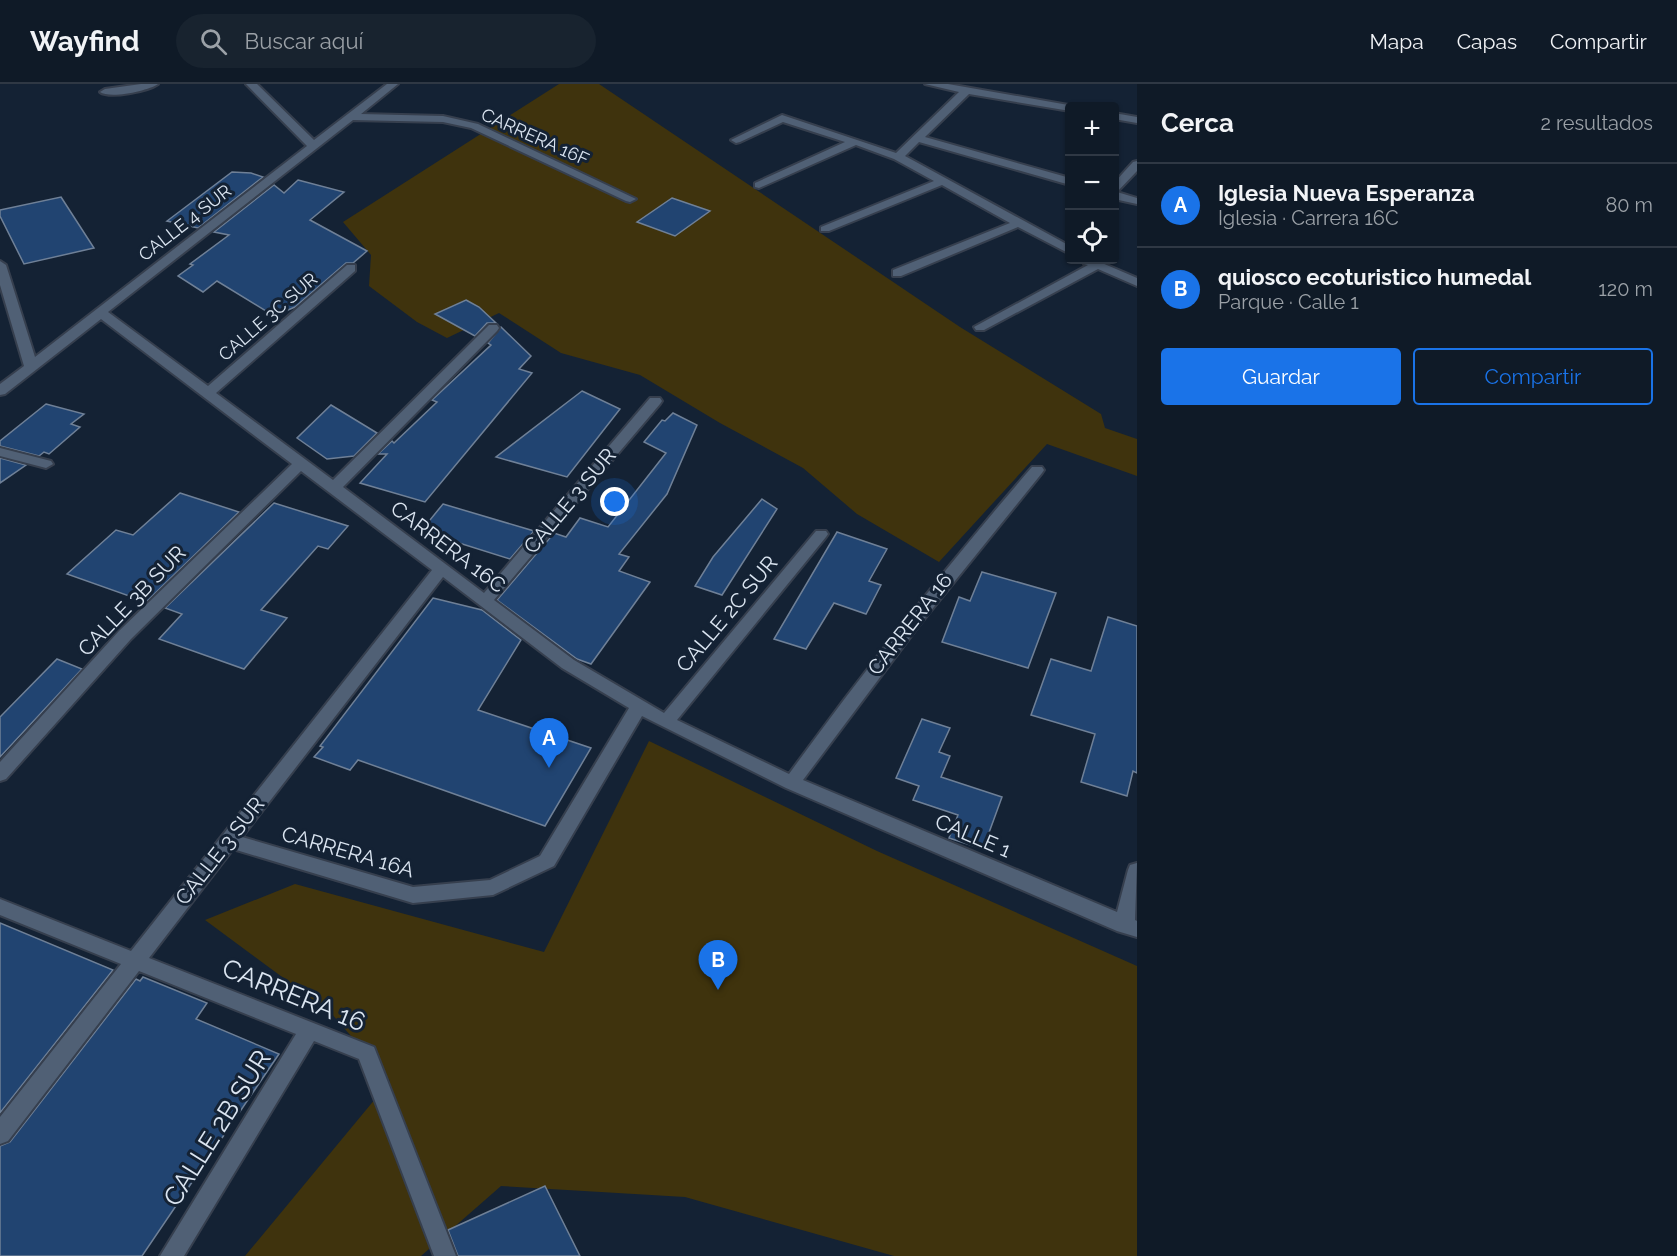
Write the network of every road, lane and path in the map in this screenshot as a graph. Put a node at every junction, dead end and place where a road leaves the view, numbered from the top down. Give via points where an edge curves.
1 (153, 84) edge
2 (251, 84) edge
3 (393, 84) edge
4 (930, 84) edge
5 (966, 91) junction
6 (105, 92) dead end
7 (1065, 107) edge
8 (351, 117) junction
9 (1119, 117) edge
10 (1137, 120) edge
11 (917, 138) junction
12 (736, 140) dead end
13 (856, 141) junction
14 (314, 146) junction
15 (898, 157) junction
16 (1137, 164) edge
17 (1065, 181) edge
18 (943, 182) junction
19 (759, 185) dead end
20 (1119, 187) edge
21 (1119, 195) edge
22 (630, 199) dead end
23 (1137, 201) edge
24 (1018, 223) junction
25 (825, 229) dead end
26 (1065, 246) edge
27 (1088, 264) edge
28 (1096, 264) edge
29 (0, 266) edge
30 (351, 268) dead end
31 (897, 273) dead end
32 (1137, 282) edge
33 (100, 312) junction
34 (493, 327) dead end
35 (980, 327) dead end
36 (32, 366) junction
37 (0, 391) edge
38 (208, 393) junction
39 (655, 401) dead end
40 (0, 452) edge
41 (301, 463) junction
42 (46, 464) dead end
43 (1037, 470) dead end
44 (334, 488) junction
45 (821, 534) dead end
46 (441, 568) junction
47 (485, 601) junction
48 (639, 706) junction
49 (666, 722) junction
50 (0, 774) edge
51 (792, 783) junction
52 (228, 840) junction
53 (1137, 870) edge
54 (0, 907) edge
55 (1130, 927) edge
56 (135, 961) junction
57 (310, 1030) junction
58 (0, 1134) edge
59 (171, 1256) edge
60 (445, 1256) edge

1 - 6 street
2 - 14 street
3 - 8 street, CALLE 4 SUR
4 - 5 street
5 - 7 street
5 - 11 street
8 - 14 street, CALLE 4 SUR
8 - 22 street, CARRERA 16F via 443,119 474,126
9 - 10 street
11 - 15 street
11 - 17 street
12 - 13 street via 782,118
13 - 15 street
13 - 19 street
14 - 33 street, CALLE 4 SUR
15 - 18 street
16 - 20 street
18 - 24 street
18 - 25 street
21 - 23 street
24 - 26 street
24 - 31 street
27 - 35 street
28 - 32 street
29 - 36 street
30 - 38 street, CALLE 3C SUR
33 - 36 street, CALLE 4 SUR
33 - 38 street, CARRERA 16C
34 - 44 street
36 - 37 street, CALLE 4 SUR
38 - 41 street, CARRERA 16C
39 - 47 street, CALLE 3 SUR
40 - 42 street
41 - 44 street, CARRERA 16C
41 - 50 street, CALLE 3B SUR via 124,635
43 - 51 street, CARRERA 16 via 952,570
44 - 46 street, CARRERA 16C
45 - 49 street, CALLE 2C SUR
46 - 47 street, CARRERA 16C
46 - 52 street, CALLE 3 SUR
47 - 48 street, CARRERA 16C via 568,664
48 - 49 street, CARRERA 16C
48 - 52 street, CARRERA 16A via 547,861 493,887 413,896
49 - 51 street, CARRERA 16C
51 - 55 street, CALLE 1
52 - 56 street, CALLE 3 SUR
53 - 55 street
54 - 56 street, CARRERA 16
56 - 57 street, CARRERA 16
56 - 58 street, CALLE 3 SUR
57 - 59 street, CALLE 2B SUR
57 - 60 street, CARRERA 16 via 367,1053

